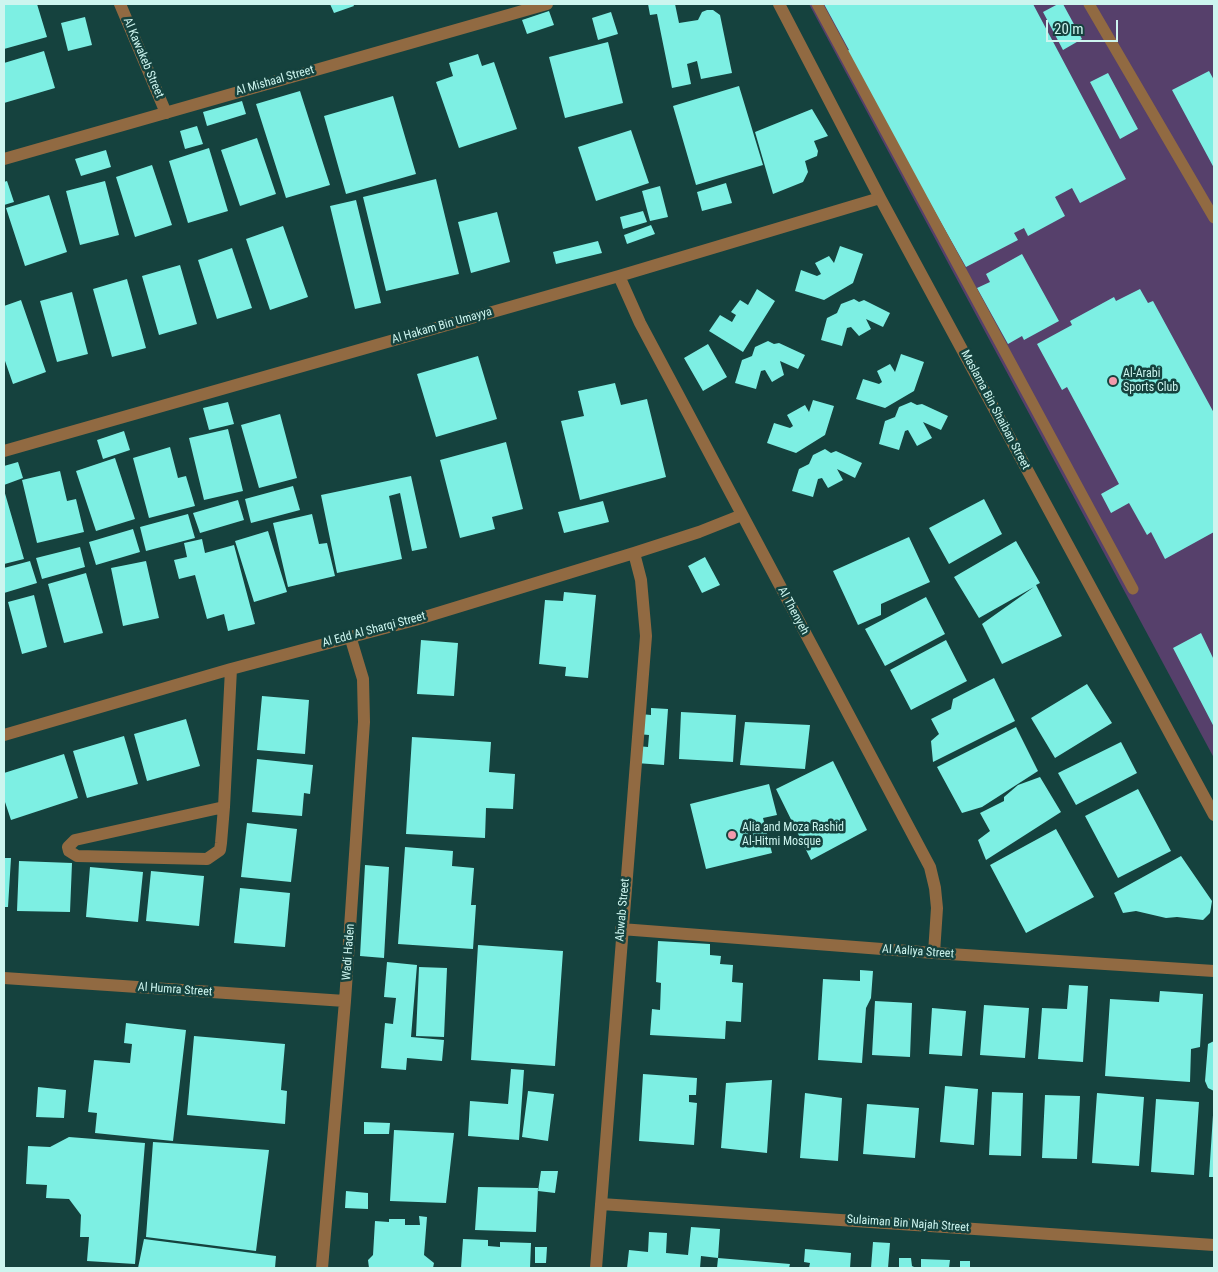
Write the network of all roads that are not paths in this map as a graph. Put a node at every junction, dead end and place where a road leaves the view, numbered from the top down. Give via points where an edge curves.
1 (120, 4) edge
2 (547, 4) edge
3 (779, 4) edge
4 (817, 4) edge
5 (1089, 4) edge
6 (166, 112) junction
7 (4, 159) edge
8 (880, 198) junction
9 (1214, 218) edge
10 (619, 276) junction
11 (4, 451) edge
12 (742, 515) junction
13 (634, 553) junction
14 (1132, 590) dead end
15 (350, 636) junction
16 (231, 669) junction
17 (4, 735) edge
18 (224, 807) junction
19 (1214, 815) edge
20 (621, 929) junction
21 (934, 953) junction
22 (1214, 971) edge
23 (4, 978) edge
24 (346, 1001) junction
25 (601, 1204) junction
26 (1214, 1245) edge
27 (322, 1268) edge
28 (596, 1268) edge

1 - 6 street, Al Kawakeb Street
2 - 6 street, Al Mishaal Street
3 - 8 street, Maslama Bin Shaiban Street
4 - 14 lane
5 - 9 lane
6 - 7 street, Al Mishaal Street
8 - 10 street, Al Hakam Bin Umayya
8 - 19 street, Maslama Bin Shaiban Street
10 - 11 street, Al Hakam Bin Umayya
10 - 12 street, Al Thenyeh via 640,323
12 - 13 street, Al Edd Al Sharqi Street
12 - 21 street, Al Thenyeh via 930,867 937,908
13 - 15 street, Al Edd Al Sharqi Street via 415,620
13 - 20 street, Abwab Street via 641,580 646,636
15 - 16 street, Al Edd Al Sharqi Street
15 - 24 street, Wadi Haden via 363,679 365,700
16 - 17 street, Al Edd Al Sharqi Street
16 - 18 street
18 - 18 street via 220,850 207,859 77,856 69,851 70,843 75,840
20 - 21 street, Al Aaliya Street
20 - 25 street, Abwab Street
21 - 22 street, Al Aaliya Street
23 - 24 street, Al Humra Street
24 - 27 street, Wadi Haden
25 - 26 street, Sulaiman Bin Najah Street
25 - 28 street, Abwab Street

